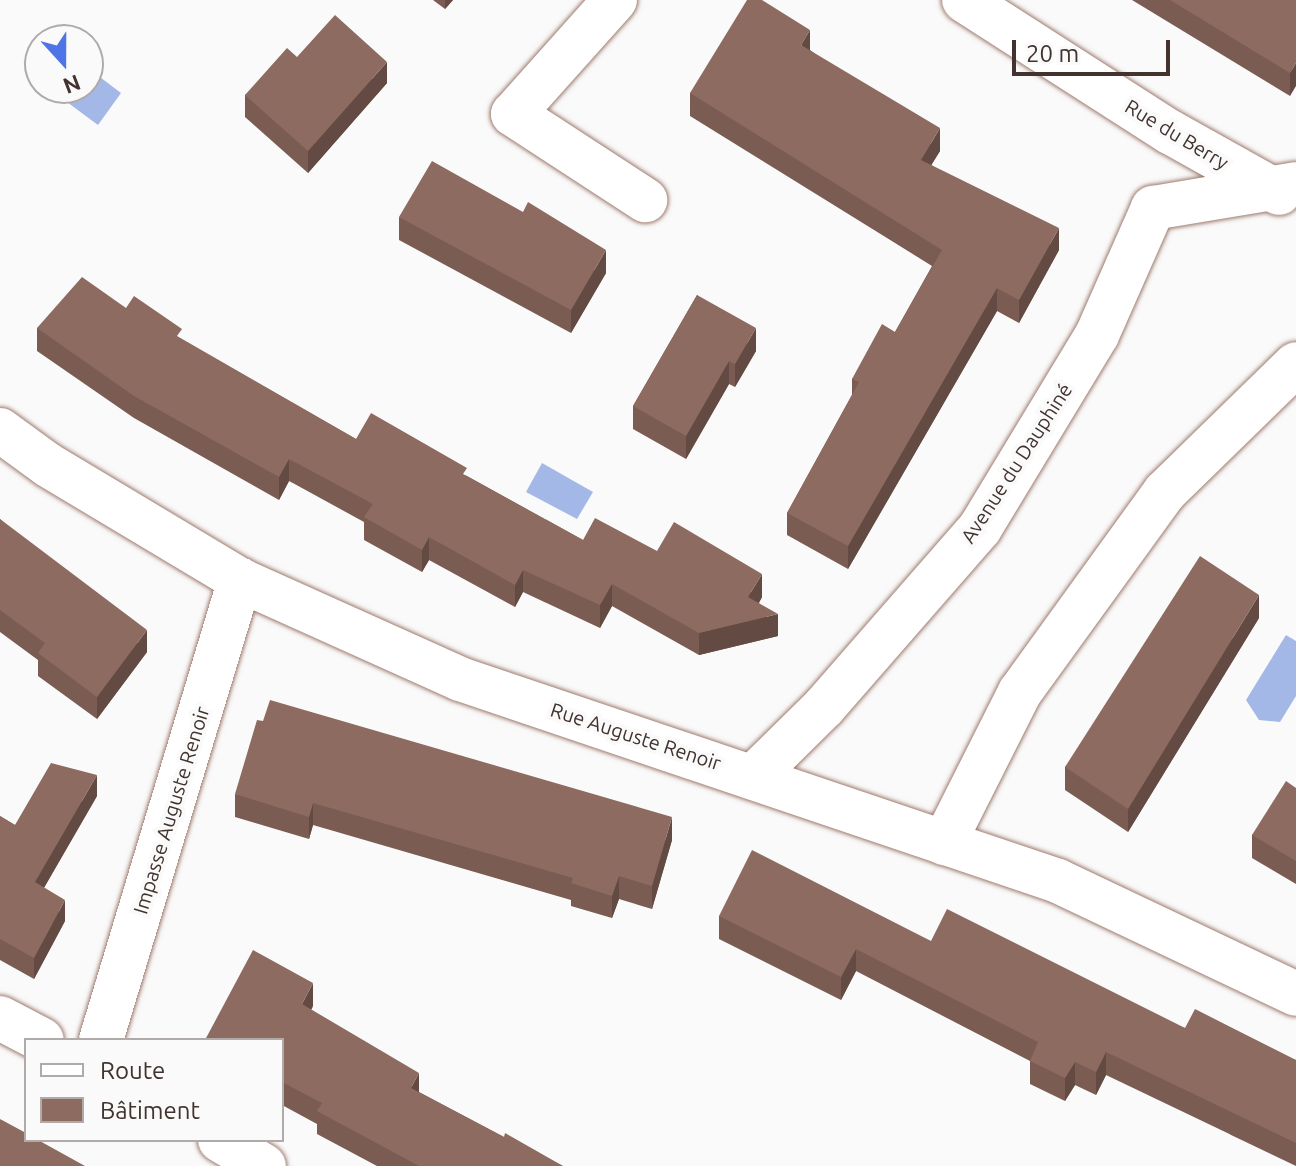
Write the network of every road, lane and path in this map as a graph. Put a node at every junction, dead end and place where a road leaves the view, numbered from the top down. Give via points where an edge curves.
1 (615, 0) edge
2 (964, 0) edge
3 (1287, 192) edge
4 (645, 200) dead end
5 (1296, 364) edge
6 (0, 430) edge
7 (240, 580) junction
8 (755, 775) junction
9 (944, 843) junction
10 (1296, 994) edge
11 (0, 1018) edge
12 (38, 1038) edge
13 (102, 1038) edge
14 (223, 1142) edge
15 (264, 1166) edge

1 - 4 street via 513,114
2 - 3 street, Rue du Berry via 1170,132
3 - 8 street, Avenue du Dauphiné via 1153,208 1097,335 980,528 824,707
5 - 9 street via 1165,492 1020,692
6 - 7 street, Rue Auguste Renoir via 48,465
7 - 8 street, Rue Auguste Renoir via 460,679
7 - 13 street, Impasse Auguste Renoir
8 - 9 street, Rue Auguste Renoir
9 - 10 street, Rue Auguste Renoir via 1058,881
11 - 12 street
14 - 15 street

